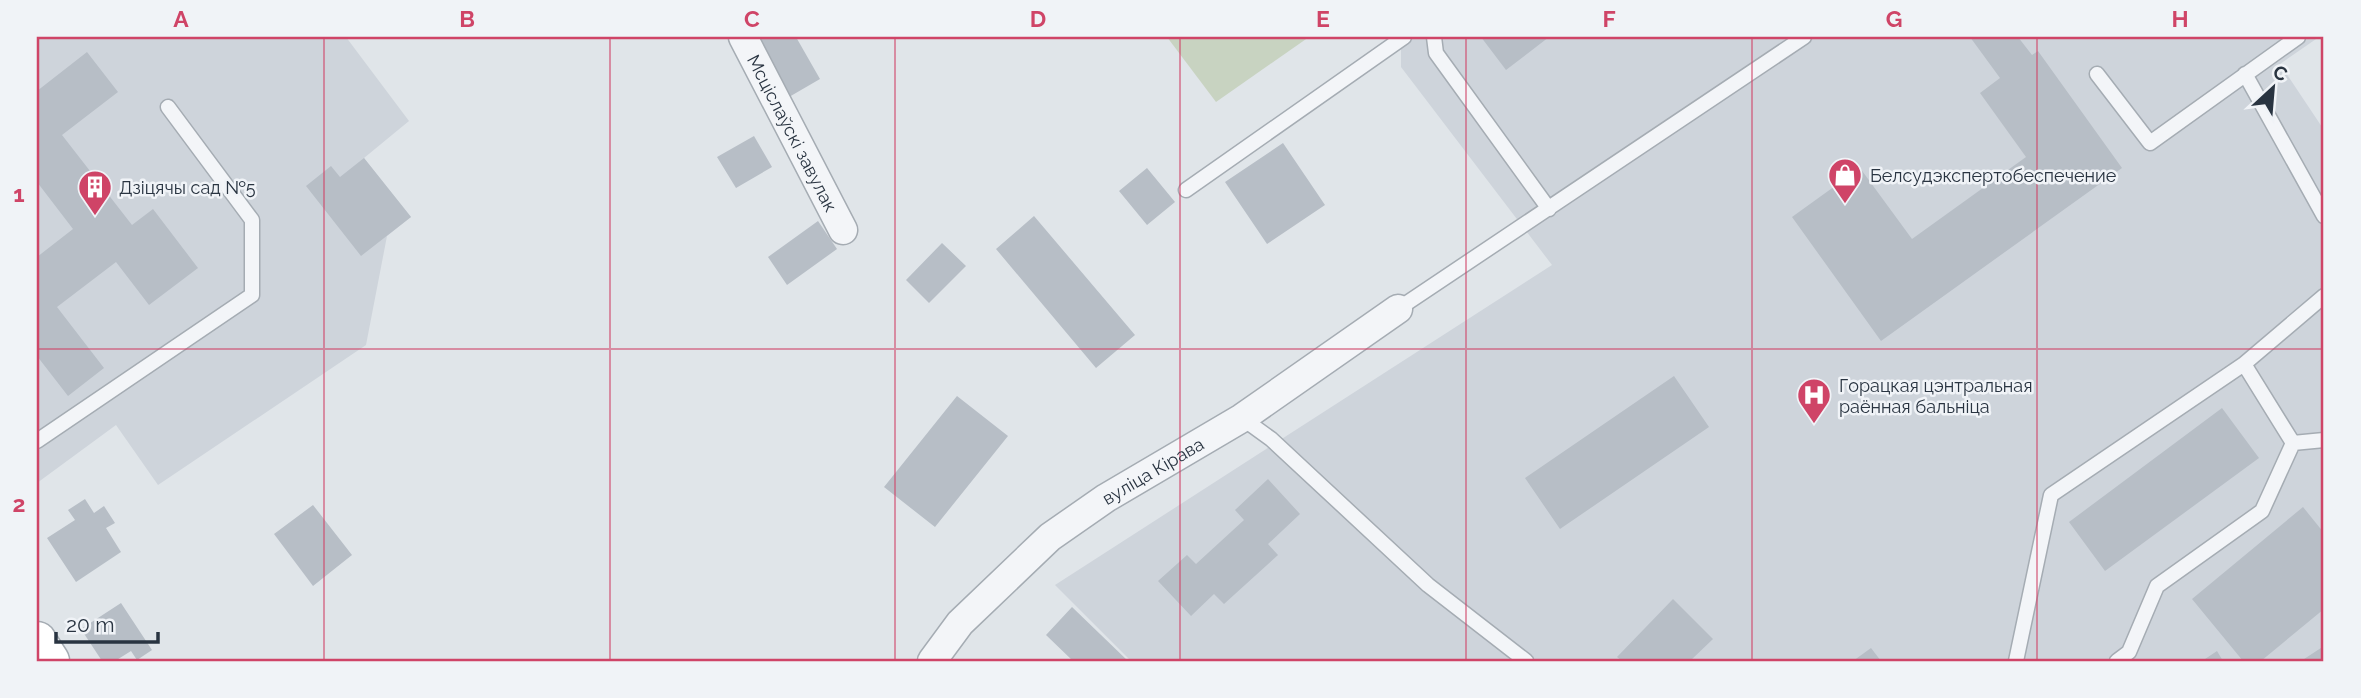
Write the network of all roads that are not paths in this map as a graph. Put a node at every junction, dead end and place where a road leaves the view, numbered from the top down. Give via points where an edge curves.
1 (743, 37) edge
2 (1404, 37) edge
3 (1434, 37) edge
4 (1804, 37) edge
5 (2298, 37) edge
6 (2097, 74) dead end
7 (2245, 74) junction
8 (168, 107) dead end
9 (1185, 190) dead end
10 (1549, 208) junction
11 (2324, 216) edge
12 (843, 230) dead end
13 (2324, 296) edge
14 (1398, 309) joint
15 (2244, 364) junction
16 (1242, 418) junction
17 (2324, 440) edge
18 (37, 442) edge
19 (2293, 443) junction
20 (37, 641) edge
21 (50, 661) edge
22 (932, 661) edge
23 (1526, 661) edge
24 (2015, 661) edge
25 (2117, 661) edge

1 - 12 street, Мсціслаўскі завулак
2 - 9 lane
3 - 10 lane via 1436,53
4 - 10 lane
5 - 7 lane
6 - 7 lane via 2150,143
7 - 11 lane
8 - 18 lane via 252,220 251,295
10 - 14 lane
13 - 15 lane
14 - 16 street, вуліца Кірава
15 - 19 lane
15 - 24 lane via 2051,495
16 - 22 street, вуліца Кірава via 1106,498 1050,537 960,623
16 - 23 lane via 1271,439 1428,585
17 - 19 lane
19 - 25 lane via 2262,511 2157,586 2129,652
20 - 21 main road

